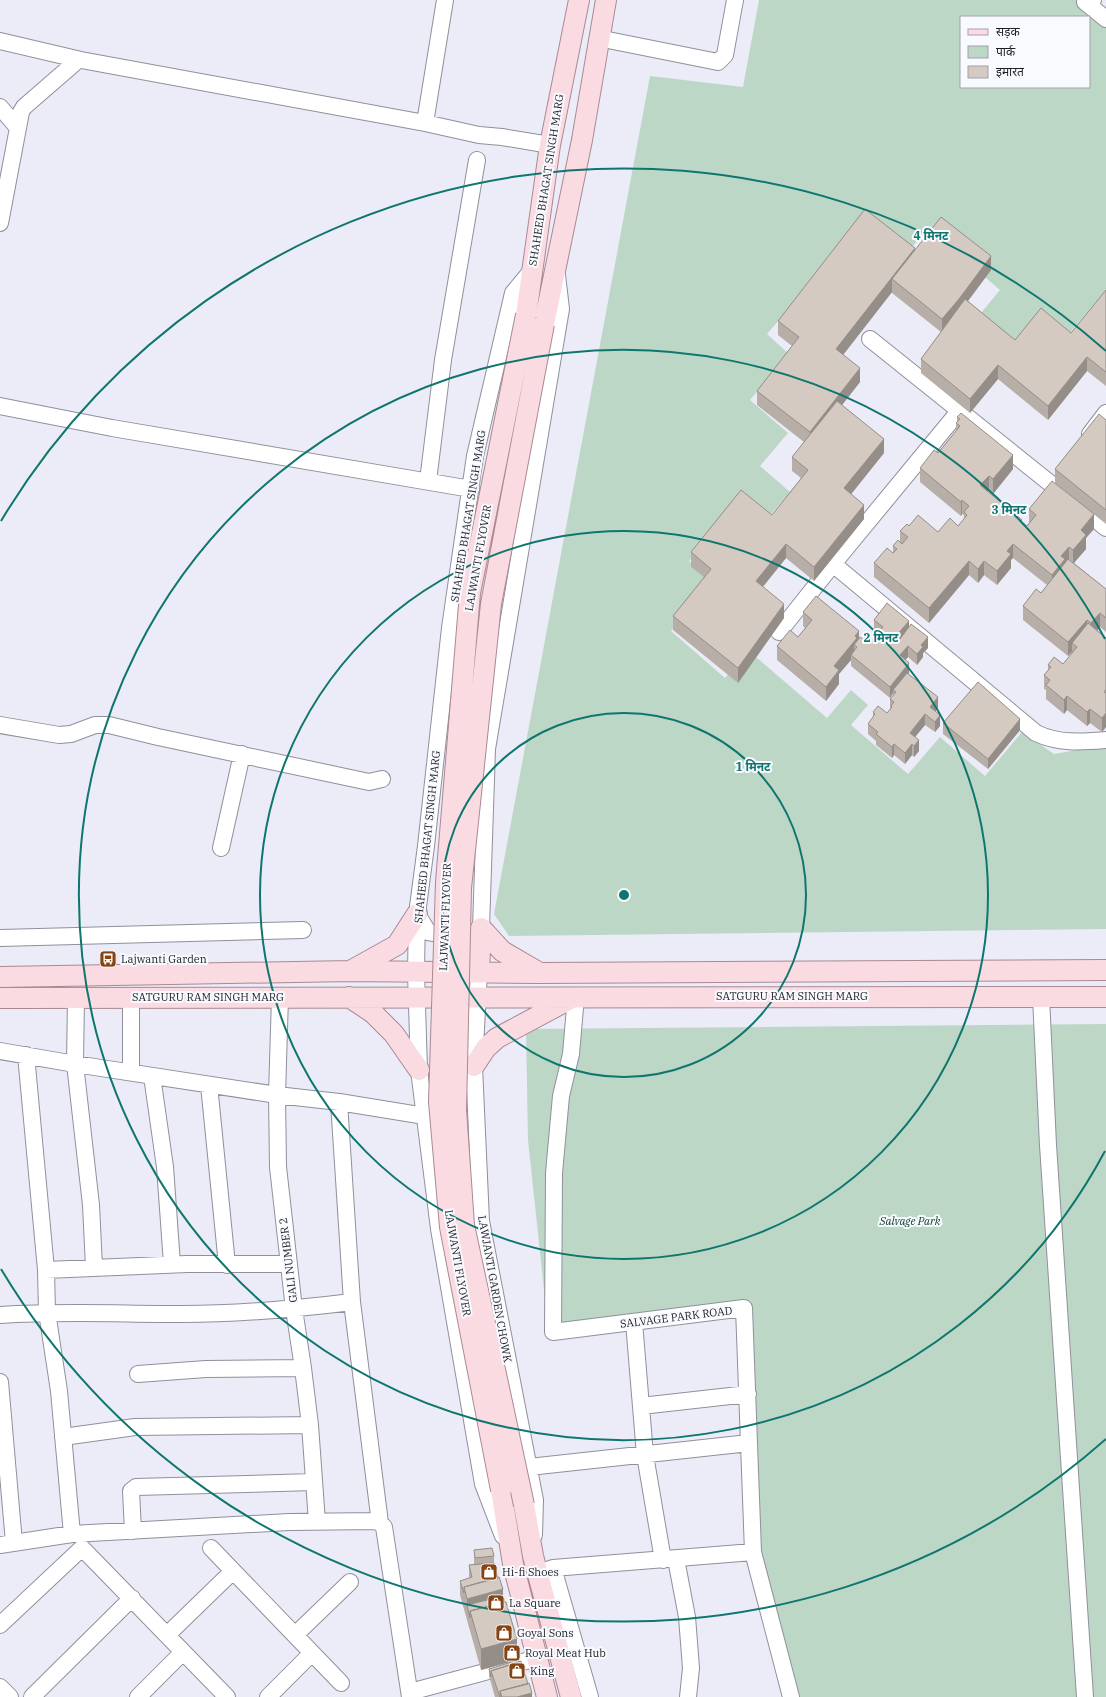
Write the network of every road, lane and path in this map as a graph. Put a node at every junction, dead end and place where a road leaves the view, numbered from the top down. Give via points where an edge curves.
1 (445, 0) edge
2 (579, 0) edge
3 (606, 0) edge
4 (735, 0) edge
5 (1087, 1) edge
6 (1106, 19) edge
7 (598, 38) junction
8 (0, 40) edge
9 (81, 60) junction
10 (0, 107) edge
11 (425, 123) junction
12 (18, 128) junction
13 (550, 145) junction
14 (477, 160) dead end
15 (0, 223) edge
16 (556, 265) junction
17 (532, 270) junction
18 (870, 338) dead end
19 (0, 406) edge
20 (960, 410) junction
21 (1106, 413) edge
22 (1078, 448) edge
23 (428, 481) junction
24 (471, 489) junction
25 (1106, 528) edge
26 (833, 564) junction
27 (779, 632) dead end
28 (0, 725) edge
29 (1106, 740) edge
30 (242, 754) junction
31 (382, 779) dead end
32 (221, 848) dead end
33 (417, 914) junction
34 (481, 928) junction
35 (303, 930) dead end
36 (0, 938) edge
37 (1106, 970) edge
38 (350, 971) junction
39 (416, 972) junction
40 (479, 972) junction
41 (540, 973) junction
42 (0, 977) edge
43 (477, 996) junction
44 (576, 996) junction
45 (76, 997) junction
46 (131, 997) junction
47 (280, 997) junction
48 (349, 997) junction
49 (417, 997) junction
50 (1041, 997) junction
51 (1106, 997) edge
52 (0, 998) edge
53 (0, 1051) edge
54 (26, 1055) junction
55 (75, 1064) junction
56 (474, 1066) junction
57 (419, 1070) junction
58 (131, 1072) junction
59 (152, 1076) junction
60 (209, 1085) junction
61 (277, 1095) junction
62 (339, 1102) junction
63 (425, 1116) junction
64 (481, 1221) junction
65 (439, 1229) junction
66 (172, 1264) junction
67 (288, 1264) junction
68 (227, 1265) junction
69 (94, 1267) junction
70 (46, 1270) junction
71 (352, 1302) junction
72 (294, 1309) junction
73 (47, 1312) junction
74 (0, 1315) edge
75 (634, 1322) junction
76 (303, 1368) junction
77 (138, 1374) dead end
78 (0, 1382) edge
79 (748, 1394) junction
80 (641, 1406) junction
81 (310, 1425) junction
82 (63, 1437) junction
83 (749, 1443) junction
84 (645, 1455) junction
85 (529, 1467) junction
86 (314, 1482) junction
87 (317, 1522) junction
88 (380, 1523) junction
89 (133, 1531) junction
90 (72, 1534) junction
91 (7, 1544) edge
92 (211, 1548) dead end
93 (754, 1552) junction
94 (670, 1560) junction
95 (513, 1564) junction
96 (541, 1566) junction
97 (233, 1571) junction
98 (350, 1582) dead end
99 (132, 1598) junction
100 (0, 1625) edge
101 (167, 1635) junction
102 (294, 1635) junction
103 (183, 1652) junction
104 (312, 1653) junction
105 (537, 1658) junction
106 (341, 1683) dead end
107 (0, 1687) edge
108 (410, 1694) edge
109 (10, 1697) edge
110 (32, 1697) edge
111 (138, 1697) edge
112 (227, 1697) edge
113 (268, 1697) edge
114 (547, 1697) edge
115 (571, 1697) edge
116 (590, 1697) edge
117 (688, 1697) edge
118 (791, 1697) edge
119 (1085, 1697) edge

1 - 11 street
2 - 13 main road, SHAHEED BHAGAT SINGH MARG
3 - 7 main road
4 - 7 street via 725,55 718,62
5 - 6 street
7 - 16 main road via 582,140
8 - 9 street
9 - 11 street
9 - 12 street via 24,107
10 - 12 street
11 - 13 street via 479,135
12 - 15 street
13 - 17 main road, SHAHEED BHAGAT SINGH MARG
14 - 23 street via 443,360
16 - 34 street via 561,309 487,749
16 - 96 main road, LAJWANTI FLYOVER, bridge via 491,604 461,888 456,1110 464,1225 524,1505
17 - 24 street, SHAHEED BHAGAT SINGH MARG via 513,293 475,456
17 - 95 main road, LAJWANTI FLYOVER, bridge via 526,315 470,593 446,882 439,1102 450,1227
18 - 20 street via 916,366
19 - 23 street via 112,428
20 - 25 street via 1055,478
20 - 26 street
21 - 22 street
23 - 24 street
24 - 33 street, SHAHEED BHAGAT SINGH MARG via 450,628
26 - 27 street
26 - 29 street via 1036,734 1059,741
28 - 30 street via 59,735 71,734 95,725 109,725
30 - 31 street via 370,782
30 - 32 street
33 - 34 street via 428,932 470,939
33 - 38 main road via 397,945
33 - 39 street, SHAHEED BHAGAT SINGH MARG
34 - 40 main road
34 - 41 main road via 502,951
35 - 36 street
37 - 41 main road
38 - 39 main road, SATGURU RAM SINGH MARG
38 - 42 main road, SATGURU RAM SINGH MARG
39 - 40 main road
39 - 49 street
40 - 41 main road
40 - 43 street, LAWJANTI GARDEN CHOWK
43 - 44 main road, SATGURU RAM SINGH MARG
43 - 49 main road
43 - 56 street, LAWJANTI GARDEN CHOWK
44 - 50 main road, SATGURU RAM SINGH MARG
44 - 56 main road via 497,1038 486,1048
44 - 75 street, SALVAGE PARK ROAD via 571,1054 561,1096 554,1173 553,1332
45 - 46 main road, SATGURU RAM SINGH MARG
45 - 52 main road, SATGURU RAM SINGH MARG
45 - 55 street
46 - 47 main road, SATGURU RAM SINGH MARG
46 - 58 street
47 - 48 main road, SATGURU RAM SINGH MARG
47 - 61 street, GALI NUMBER 2
48 - 49 main road, SATGURU RAM SINGH MARG
48 - 57 main road via 373,1013 394,1034
49 - 57 street
50 - 51 main road, SATGURU RAM SINGH MARG
50 - 119 street via 1048,1145
53 - 54 street
54 - 55 street
54 - 70 street
55 - 58 street
55 - 69 street via 91,1205
56 - 64 street, LAWJANTI GARDEN CHOWK
57 - 63 street
58 - 59 street
59 - 60 street
59 - 66 street via 165,1167
60 - 61 street
60 - 68 street
61 - 62 street
61 - 67 street, GALI NUMBER 2 via 278,1167
62 - 63 street
62 - 71 street
63 - 65 street
64 - 65 street via 468,1211 445,1214
64 - 85 street, LAWJANTI GARDEN CHOWK
65 - 95 street via 483,1484
66 - 68 street
66 - 69 street
67 - 68 street
67 - 72 street, GALI NUMBER 2
69 - 70 street
70 - 73 street
71 - 72 street
71 - 88 street
72 - 73 street via 183,1314
72 - 76 street, GALI NUMBER 2
73 - 74 street
73 - 82 street
75 - 79 street, SALVAGE PARK ROAD via 744,1308
75 - 80 street
76 - 77 street via 206,1369
76 - 81 street, GALI NUMBER 2
78 - 91 street
79 - 80 street
79 - 83 street, SALVAGE PARK ROAD
80 - 84 street
81 - 82 street via 135,1427
81 - 86 street, GALI NUMBER 2
82 - 90 street
83 - 84 street
83 - 93 street, SALVAGE PARK ROAD
84 - 85 street
84 - 94 street
85 - 96 street, LAWJANTI GARDEN CHOWK
86 - 87 street, GALI NUMBER 2
86 - 89 street via 136,1487 131,1491
87 - 88 street
87 - 89 street
88 - 108 street via 384,1527
89 - 90 street
90 - 91 street
92 - 97 street
93 - 94 street
93 - 118 street, SALVAGE PARK ROAD
94 - 96 street
94 - 117 street via 687,1617 691,1668
95 - 105 main road
96 - 115 main road
96 - 116 street, LAWJANTI GARDEN CHOWK
97 - 101 street
97 - 102 street
98 - 102 street
99 - 100 street via 82,1548
99 - 101 street
99 - 110 street
101 - 103 street
102 - 104 street
103 - 111 street
103 - 112 street
104 - 106 street
104 - 113 street
105 - 108 street
105 - 114 main road
107 - 109 street

